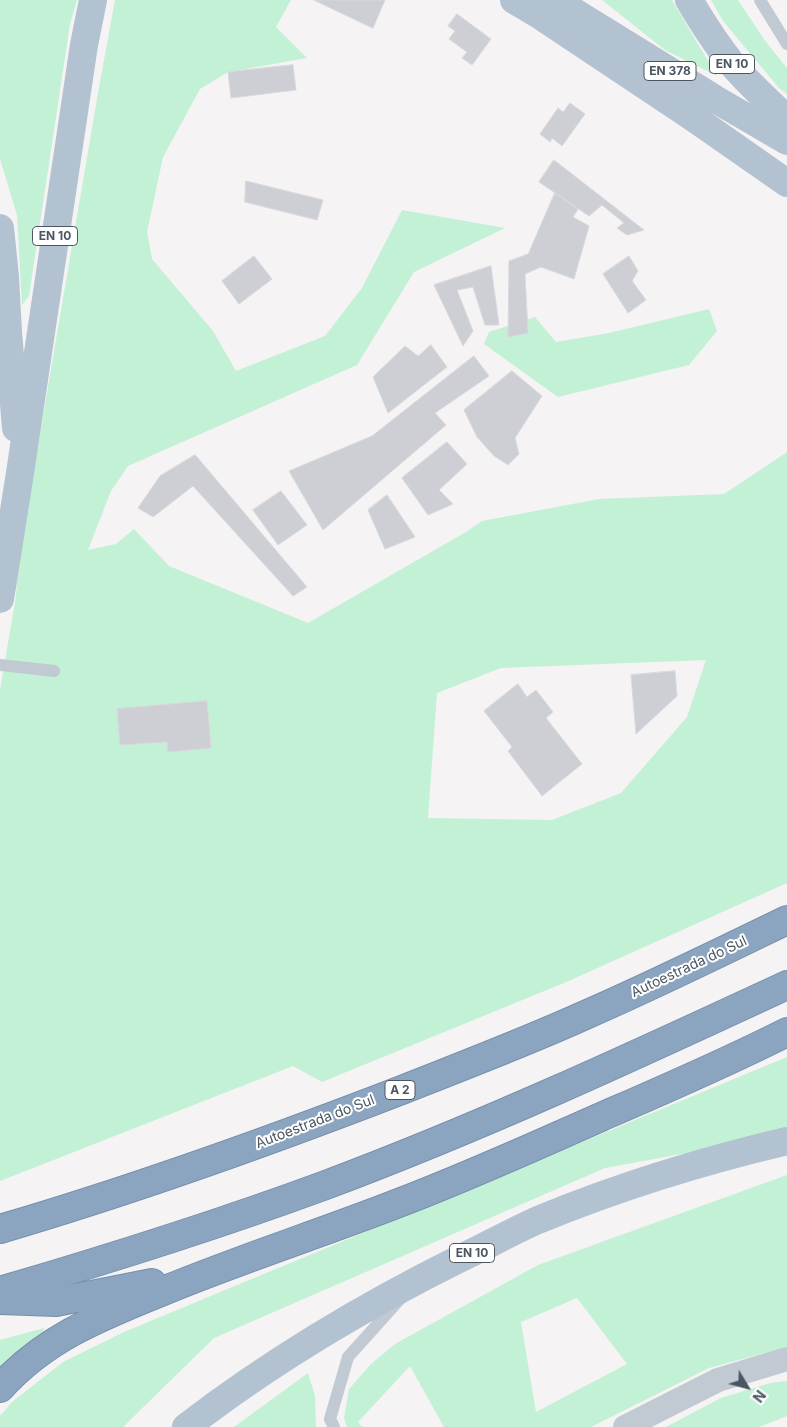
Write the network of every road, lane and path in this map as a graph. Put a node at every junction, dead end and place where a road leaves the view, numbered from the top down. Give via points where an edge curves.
1 (93, 0) edge
2 (514, 0) edge
3 (555, 0) edge
4 (689, 0) edge
5 (760, 0) edge
6 (787, 44) edge
7 (787, 119) edge
8 (787, 141) edge
9 (787, 183) edge
10 (0, 228) edge
11 (20, 473) junction
12 (0, 598) edge
13 (0, 665) edge
14 (54, 671) dead end
15 (787, 920) edge
16 (787, 985) edge
17 (786, 1033) edge
18 (787, 1141) edge
19 (0, 1229) edge
20 (213, 1270) junction
21 (418, 1279) junction
22 (0, 1291) edge
23 (0, 1300) edge
24 (787, 1359) edge
25 (0, 1388) edge
26 (186, 1427) edge
27 (334, 1427) edge
28 (625, 1427) edge

1 - 11 main road, EN 10
2 - 9 main road, EN 378
3 - 8 main road, EN 378
4 - 7 main road, EN 10 via 732,63
5 - 6 lane
10 - 11 main road
11 - 12 main road, EN 10
13 - 14 lane
15 - 19 highway, Autoestrada do Sul / A 2 via 582,1017 474,1062 183,1171
16 - 22 highway via 497,1116 324,1186 243,1215
17 - 20 highway via 513,1156 396,1204
18 - 21 main road, EN 10 via 600,1195 536,1221
20 - 23 highway via 56,1302
20 - 25 highway via 97,1318 62,1337 36,1354
21 - 26 main road, EN 10 via 288,1355
21 - 27 lane via 348,1357 330,1420
24 - 28 street via 718,1380

